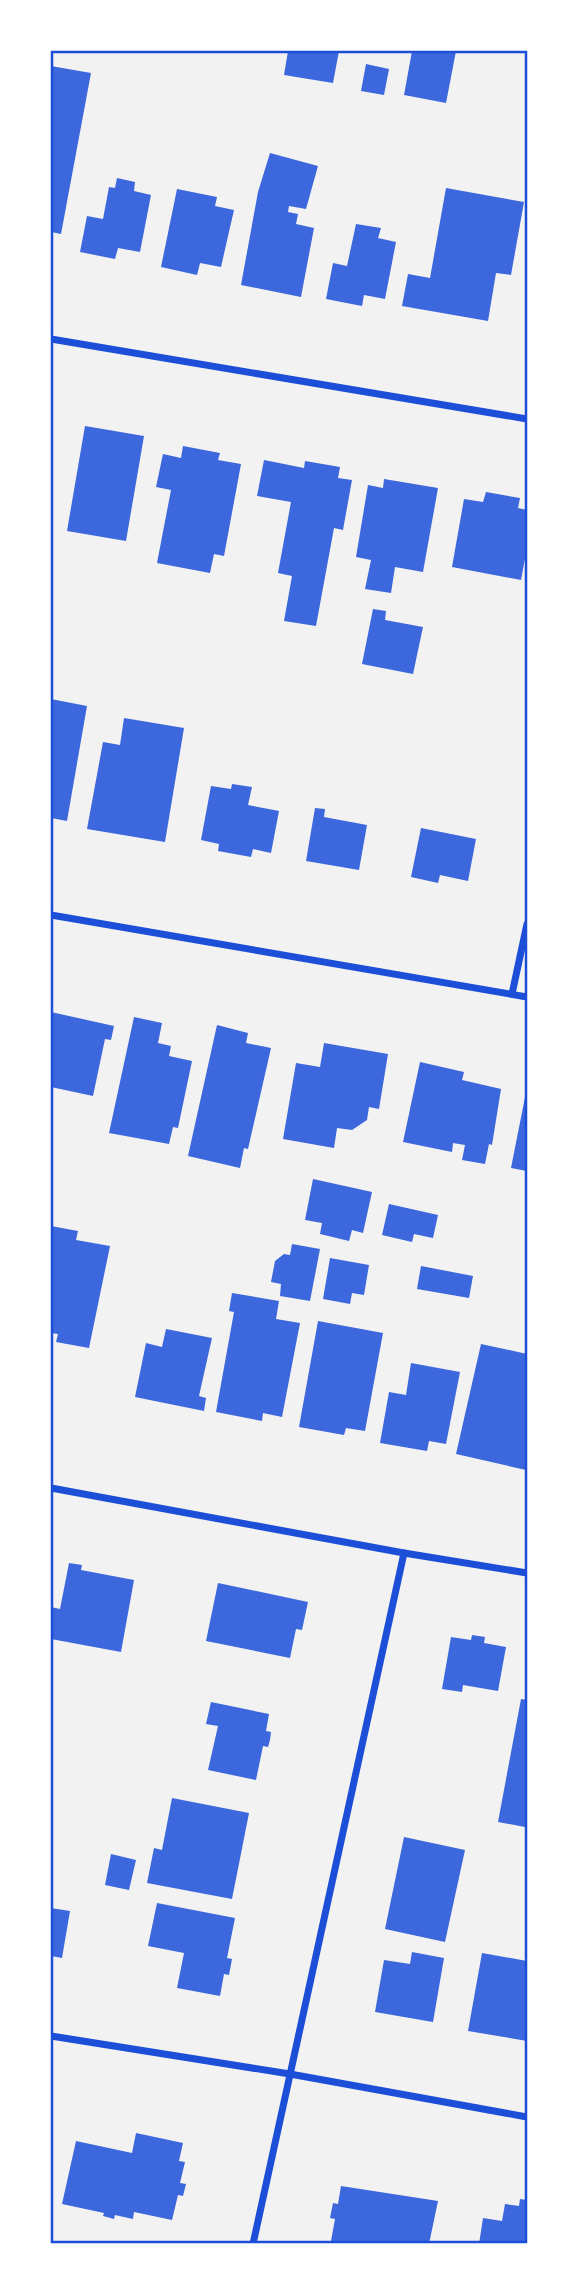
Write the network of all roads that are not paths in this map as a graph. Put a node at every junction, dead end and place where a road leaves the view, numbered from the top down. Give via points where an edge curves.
1 (51, 339) edge
2 (527, 419) edge
3 (51, 915) edge
4 (527, 924) edge
5 (512, 994) junction
6 (527, 997) edge
7 (51, 1488) edge
8 (404, 1553) junction
9 (527, 1573) edge
10 (51, 2036) edge
11 (290, 2074) junction
12 (527, 2117) edge
13 (253, 2244) edge

1 - 2 street
3 - 5 street
4 - 5 street
5 - 6 street
7 - 8 street
8 - 9 street
8 - 11 street
10 - 11 street
11 - 12 street
11 - 13 street

